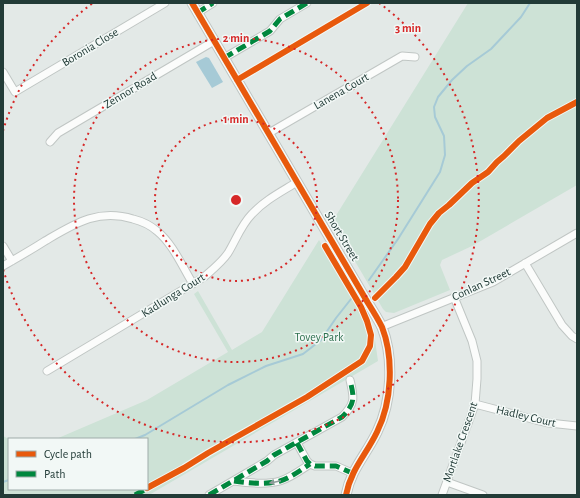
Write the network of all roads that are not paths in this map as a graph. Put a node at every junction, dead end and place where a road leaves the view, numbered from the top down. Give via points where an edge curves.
1 (165, 3) edge
2 (192, 3) edge
3 (213, 3) edge
4 (307, 3) edge
5 (197, 13) junction
6 (214, 41) junction
7 (416, 57) dead end
8 (224, 58) junction
9 (3, 72) edge
10 (269, 133) junction
11 (50, 142) dead end
12 (297, 182) junction
13 (577, 233) edge
14 (3, 246) edge
15 (12, 261) junction
16 (525, 263) junction
17 (3, 266) edge
18 (193, 284) junction
19 (454, 297) junction
20 (381, 327) junction
21 (577, 339) edge
22 (48, 371) dead end
23 (350, 380) dead end
24 (475, 404) junction
25 (577, 426) edge
26 (297, 443) junction
27 (310, 464) junction
28 (352, 473) junction
29 (234, 481) junction
30 (447, 482) junction
31 (209, 495) edge
32 (346, 495) edge
33 (442, 495) edge
34 (483, 495) edge

1 - 9 street, Boronia Close via 14,92
2 - 5 street, Short Street
3 - 5 street
4 - 8 street via 280,19 270,31
5 - 6 street, Short Street
6 - 8 street, Short Street
6 - 11 street, Zennor Road via 58,133
7 - 10 street, Lanena Court via 402,56
8 - 10 street, Short Street
10 - 12 street, Short Street
12 - 18 street, Kadlunga Court via 266,201 251,215 227,255
12 - 20 street, Short Street
13 - 16 street, Conlan Street
14 - 15 street
15 - 17 street
15 - 18 street via 89,218 124,216 141,221 157,231 170,246
16 - 19 street, Conlan Street via 492,282
16 - 21 street via 562,325
18 - 22 street, Kadlunga Court
19 - 20 street, Conlan Street
19 - 24 street, Mortlake Crescent via 472,341 476,361
20 - 28 street, Short Street via 386,341 390,374 389,391 377,432
23 - 26 street via 354,395 348,411
24 - 25 street, Hadley Court via 542,422
24 - 30 street, Mortlake Crescent
26 - 27 street
26 - 29 street
27 - 28 street via 336,466
27 -> 29 street via 281,481
28 - 32 street, Short Street
29 - 31 street
30 - 33 street, Mortlake Crescent
30 - 34 street

